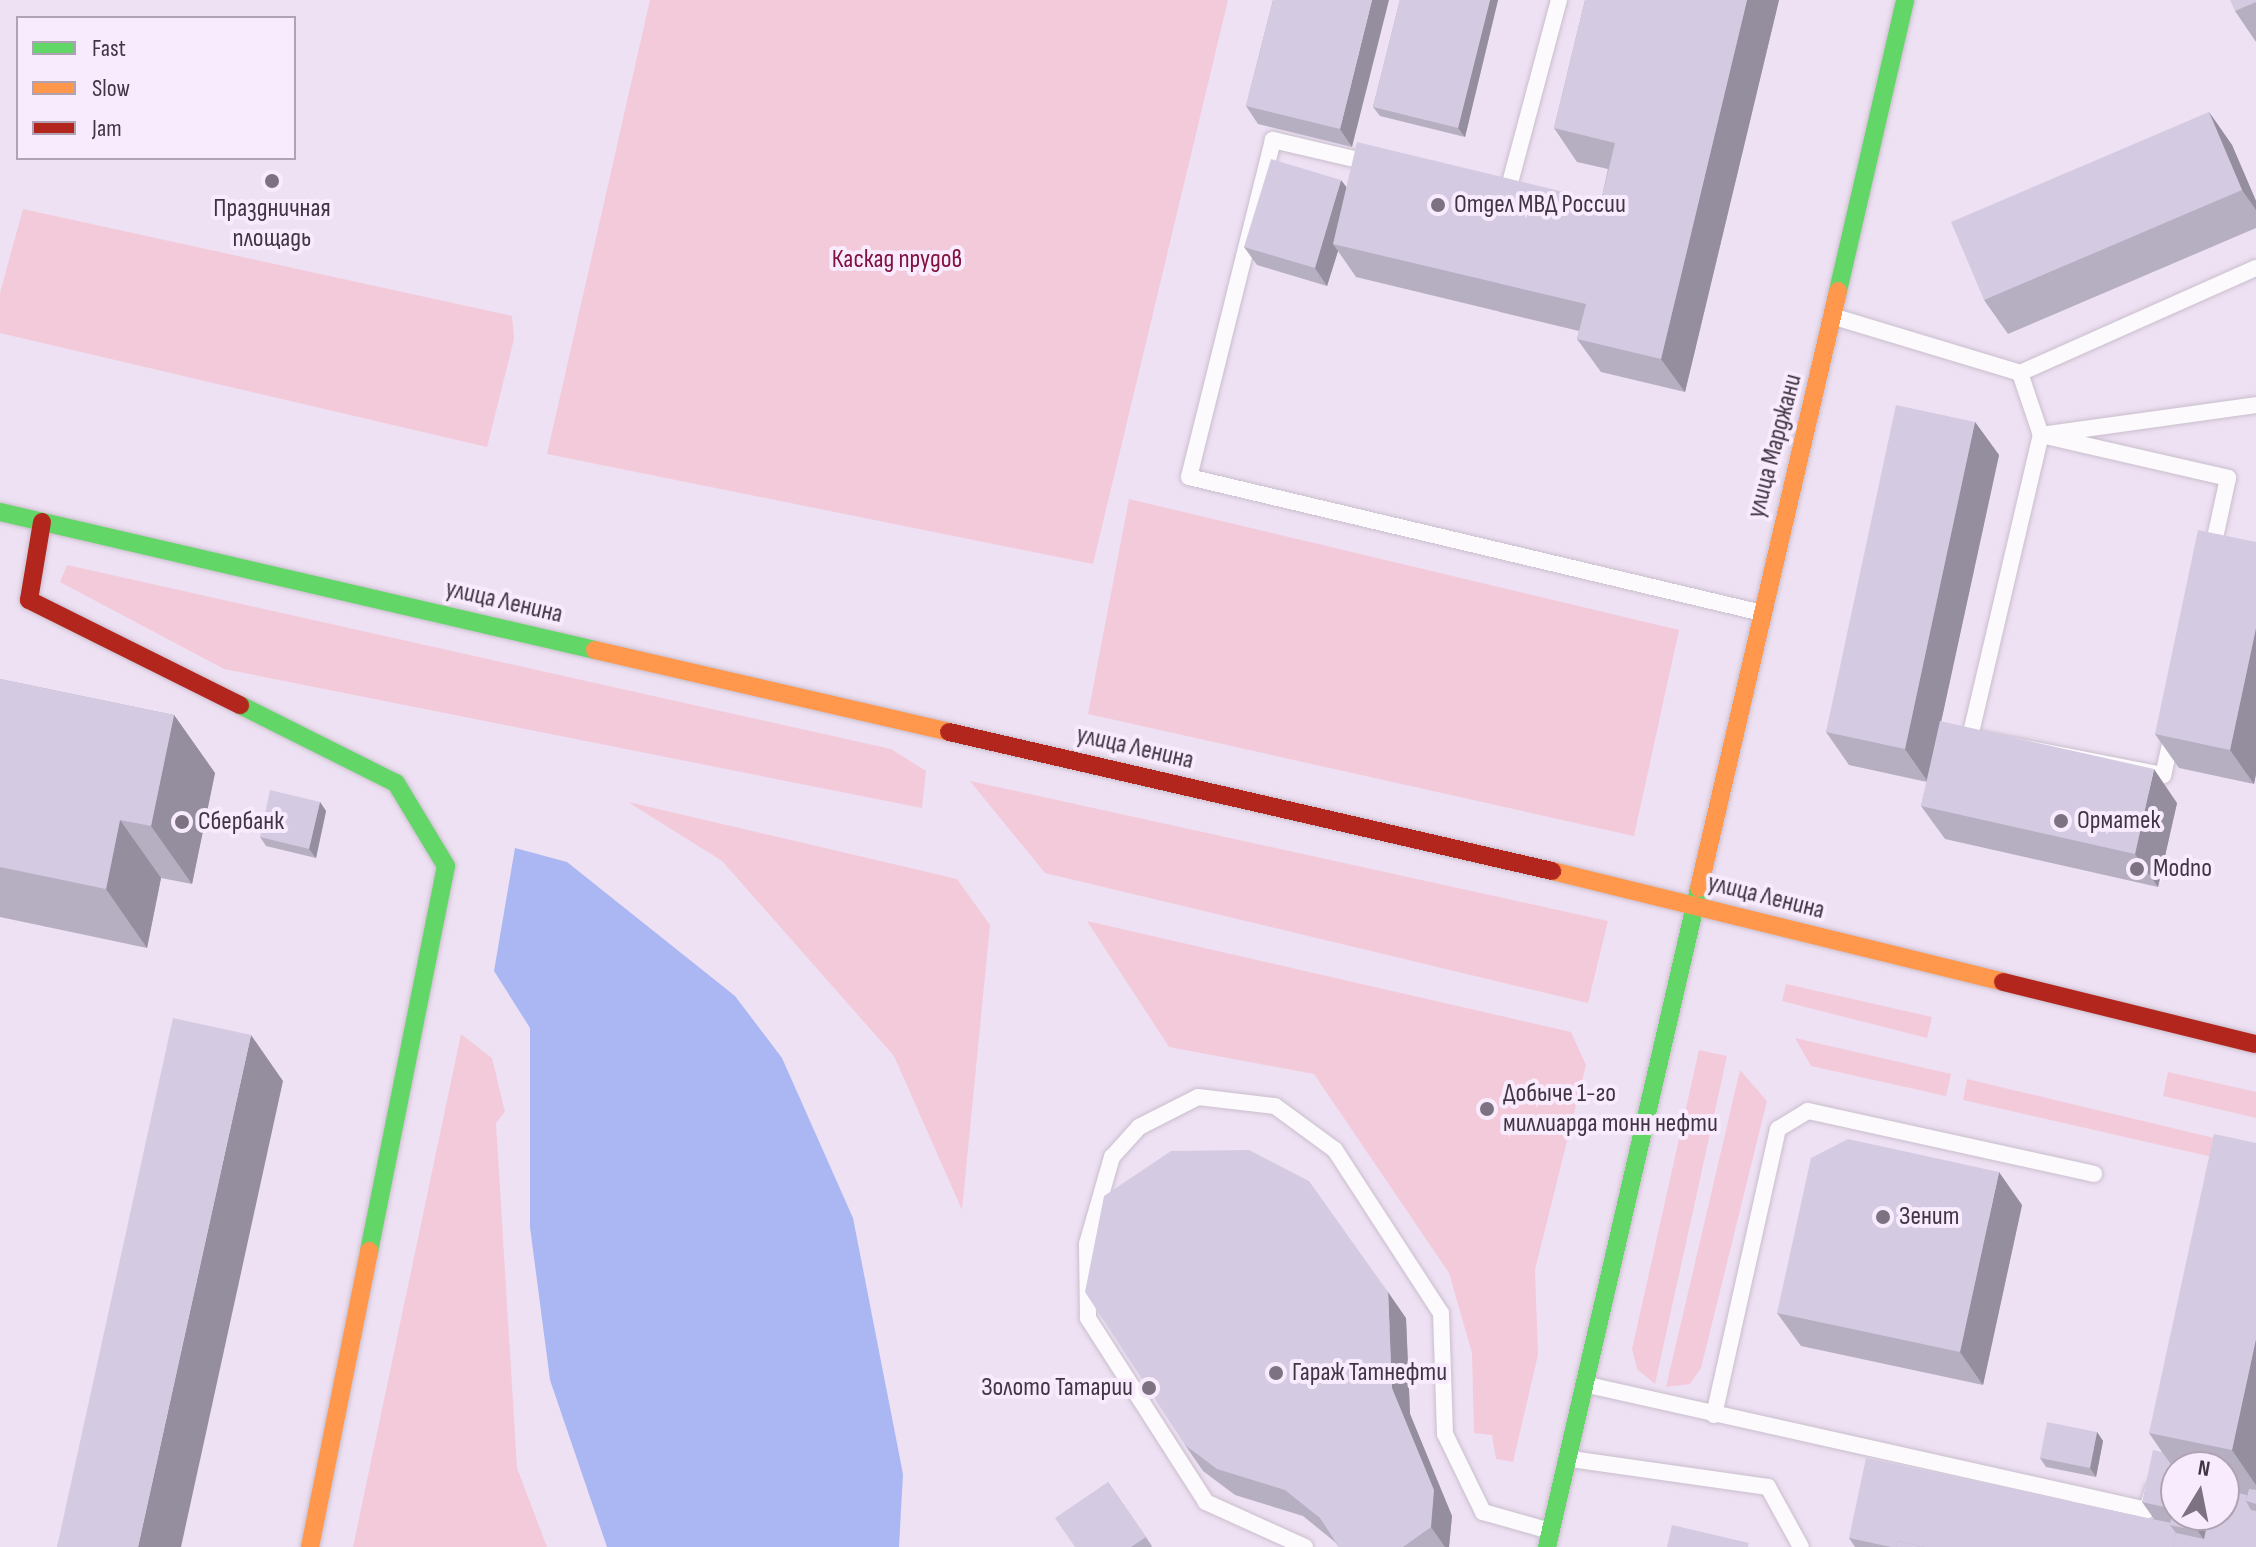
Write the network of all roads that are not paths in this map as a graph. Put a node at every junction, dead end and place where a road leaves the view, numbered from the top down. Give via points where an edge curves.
1 (1559, 0) edge
2 (1905, 0) edge
3 (1393, 168) edge
4 (1482, 189) edge
5 (2256, 268) edge
6 (1835, 317) junction
7 (2020, 373) junction
8 (2256, 405) edge
9 (2041, 435) junction
10 (0, 512) edge
11 (42, 522) junction
12 (1758, 612) junction
13 (1695, 906) junction
14 (2256, 1044) edge
15 (2094, 1174) dead end
16 (1588, 1385) junction
17 (1714, 1415) junction
18 (1571, 1459) junction
19 (2159, 1465) edge
20 (1549, 1539) edge
21 (310, 1547) edge
22 (1305, 1547) edge
23 (1801, 1547) edge

1 - 4 lane via 1512,196
2 - 6 street, улица Марджани
3 - 12 lane via 1273,140 1189,477
5 - 7 lane
6 - 7 lane
6 - 12 street, улица Марджани
7 - 9 lane
8 - 9 lane
9 - 9 lane via 2228,478 2163,775 1970,737
10 - 11 street, улица Ленина
11 - 13 street, улица Ленина
11 - 21 street via 29,600 396,783 446,866
12 - 13 street, улица Марджани
13 - 14 street, улица Ленина
13 - 16 street, улица Марджани
15 - 17 lane via 1808,1111 1778,1129
16 - 17 lane
16 - 18 street, улица Марджани
17 - 19 lane via 2147,1510
18 - 20 street, улица Марджани
18 - 23 lane via 1768,1487
20 - 22 lane via 1483,1512 1445,1434 1441,1313 1335,1150 1275,1106 1198,1097 1139,1127 1112,1157 1087,1244 1088,1318 1206,1502

